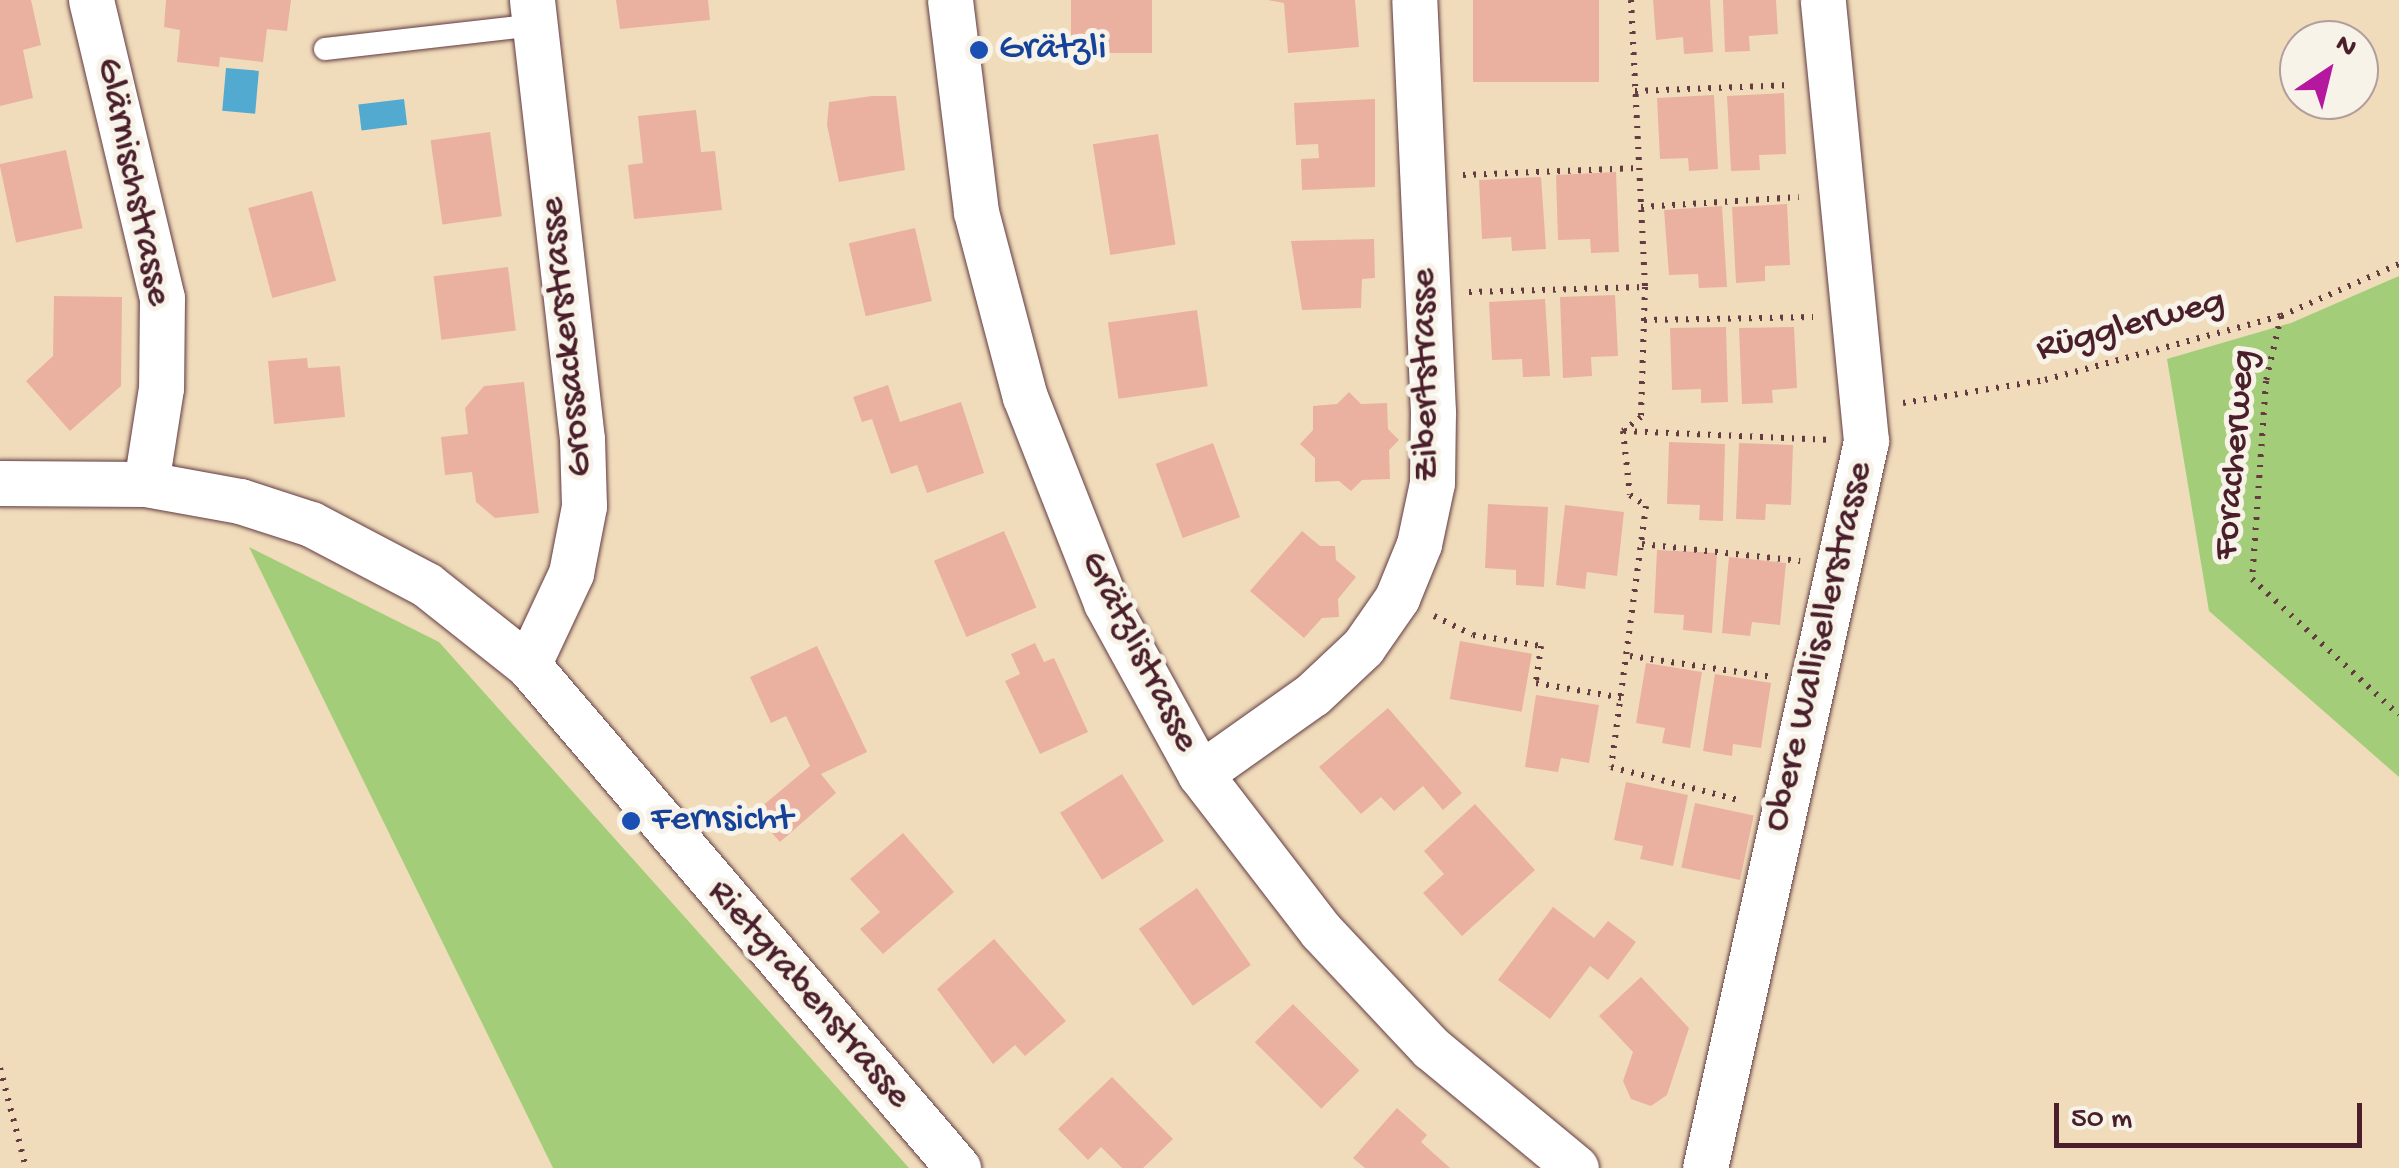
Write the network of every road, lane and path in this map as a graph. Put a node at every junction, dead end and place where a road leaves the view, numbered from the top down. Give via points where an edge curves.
1 (92, 0) edge
2 (950, 0) edge
3 (1414, 0) edge
4 (1631, 0) edge
5 (1824, 0) edge
6 (533, 12) edge
7 (325, 49) dead end
8 (1833, 83) junction
9 (1635, 91) junction
10 (1639, 168) junction
11 (1422, 177) junction
12 (1846, 195) junction
13 (1641, 206) junction
14 (2399, 264) edge
15 (1645, 287) junction
16 (1427, 294) junction
17 (1859, 316) junction
18 (2280, 316) junction
19 (1644, 320) junction
20 (1867, 425) junction
21 (1623, 432) junction
22 (0, 482) edge
23 (146, 484) junction
24 (1642, 544) junction
25 (1841, 566) junction
26 (1397, 598) junction
27 (1630, 656) junction
28 (528, 665) junction
29 (1786, 680) dead end
30 (1622, 698) junction
31 (2399, 716) edge
32 (1200, 774) junction
33 (1782, 811) junction
34 (0, 1068) edge
35 (26, 1168) edge
36 (958, 1168) edge
37 (1576, 1168) edge
38 (1705, 1168) edge

1 - 23 street, Glärnischstrasse via 162,298 162,388
2 - 32 street, Grätzlistrasse via 976,212 1025,397 1106,604
3 - 11 street, Zibertstrasse
4 - 9 path
5 - 8 street, Obere Wallisellerstrasse
6 - 7 lane
6 - 28 street, Grossackerstrasse via 584,506 571,574
8 - 9 path
8 - 12 street, Obere Wallisellerstrasse
9 - 10 path
10 - 11 path
10 - 13 path
11 - 16 street, Zibertstrasse
12 - 13 path
12 - 17 street, Obere Wallisellerstrasse
13 - 15 path
14 - 18 path, Rügglerweg
15 - 16 path
15 - 19 path
16 - 26 street, Zibertstrasse via 1432,482 1420,544
17 - 19 path
17 - 20 street, Obere Wallisellerstrasse
18 - 20 path, Rügglerweg
18 - 31 path, Foracherweg via 2266,381 2252,579
19 - 21 path via 1641,417
20 - 21 path, Rügglerweg
20 - 25 street, Obere Wallisellerstrasse
21 - 24 path via 1630,495 1646,506
22 - 23 street, Rietgrabenstrasse
23 - 28 street, Rietgrabenstrasse via 240,501 375,554
24 - 25 path
24 - 27 path
25 - 33 street, Obere Wallisellerstrasse
26 - 30 path via 1474,635 1540,646 1536,683
26 - 32 street, Zibertstrasse via 1363,647 1314,694
27 - 29 path
27 - 30 path
28 - 36 street, Rietgrabenstrasse
30 - 33 path via 1611,767
32 - 37 street, Grätzlistrasse via 1321,931 1431,1048
33 - 38 street, Obere Wallisellerstrasse
34 - 35 path

